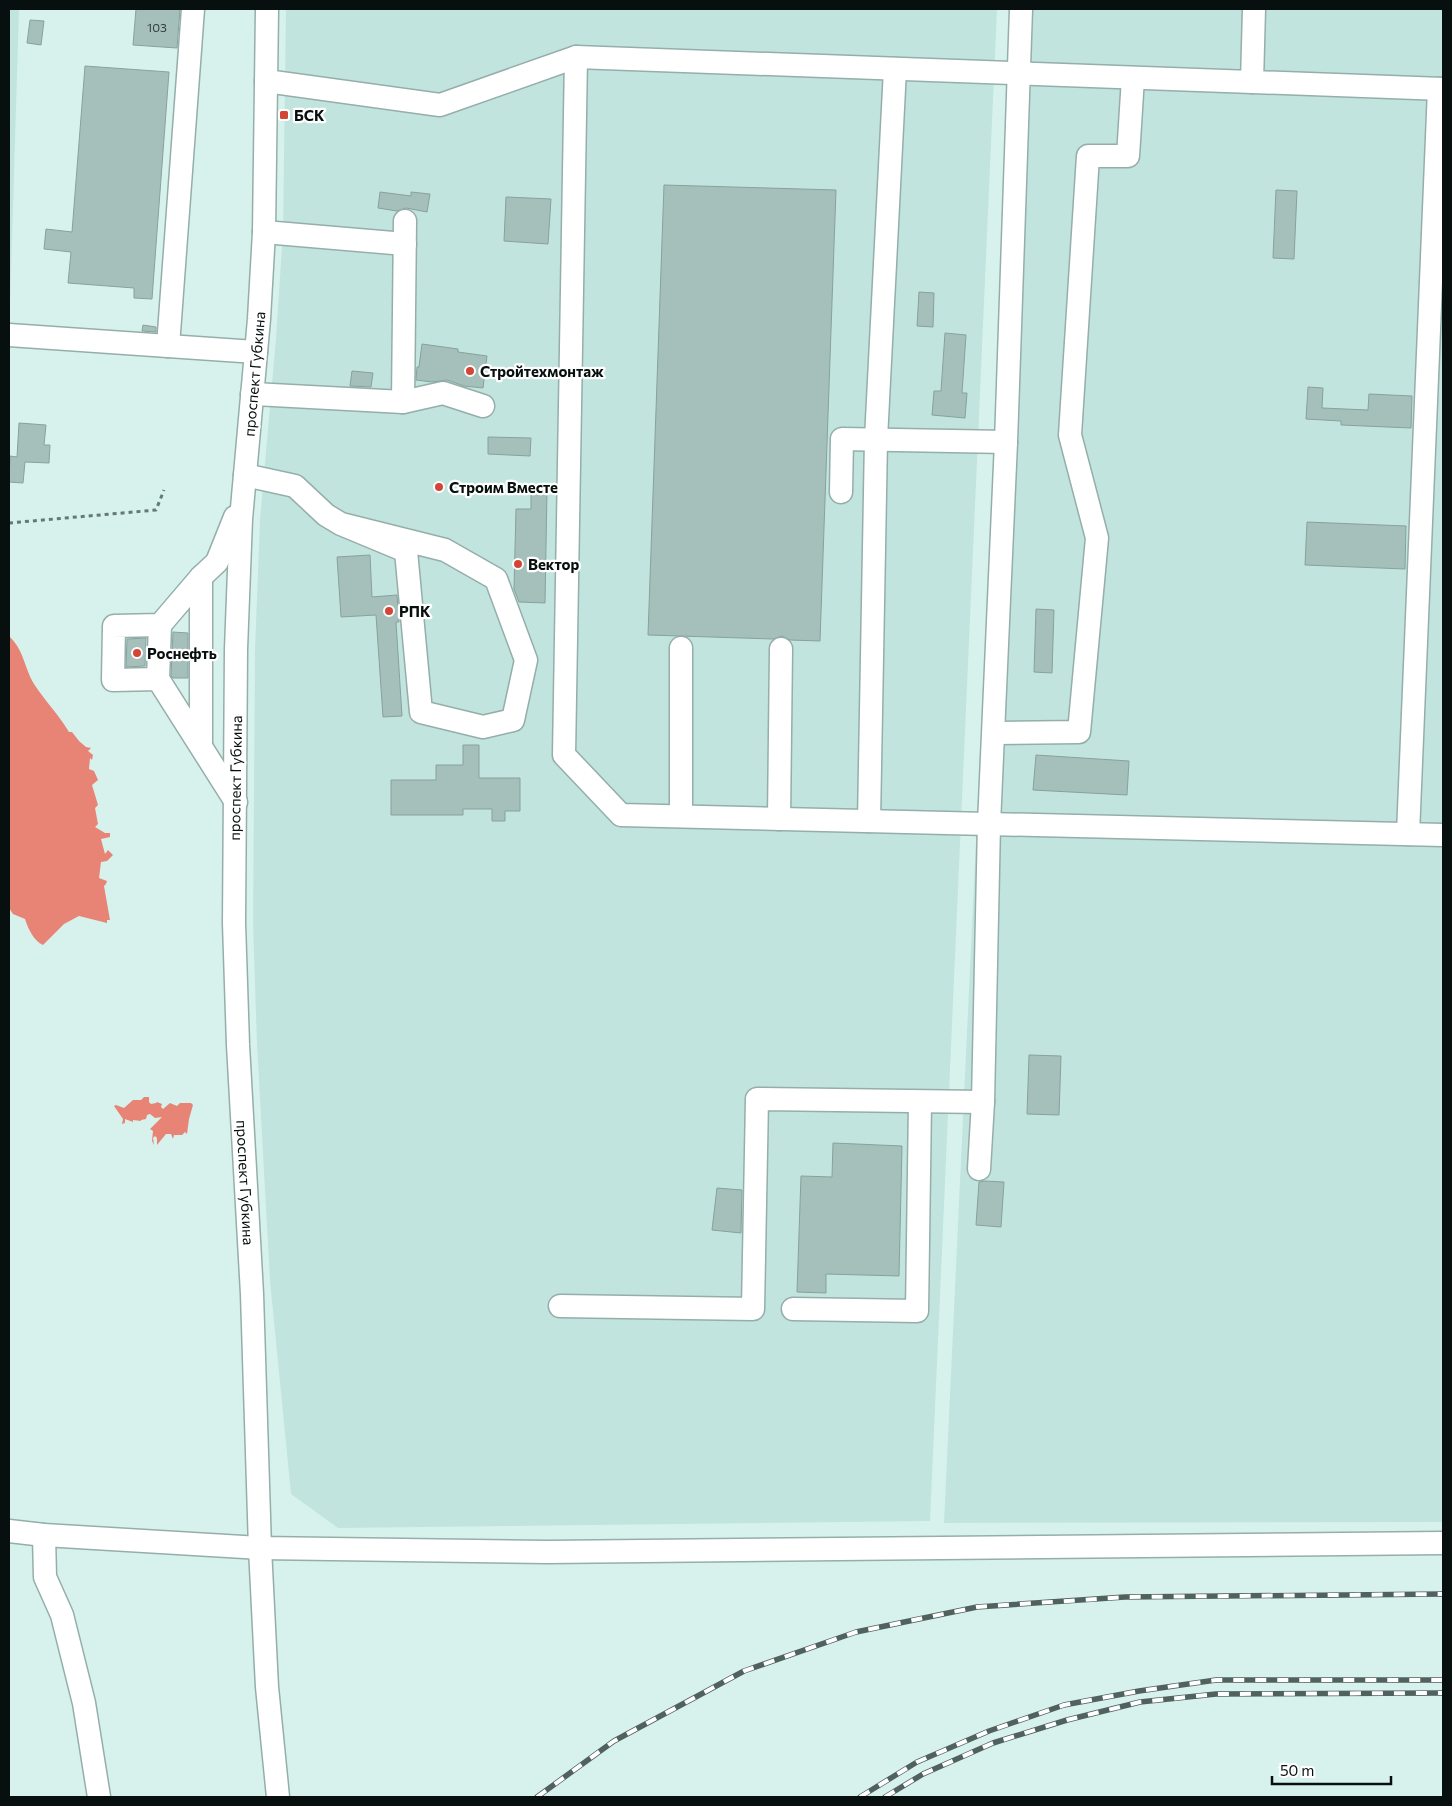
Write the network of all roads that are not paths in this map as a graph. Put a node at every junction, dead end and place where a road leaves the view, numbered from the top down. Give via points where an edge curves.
1 (193, 9) edge
2 (267, 9) edge
3 (1021, 9) edge
4 (1254, 9) edge
5 (576, 57) junction
6 (895, 69) junction
7 (1019, 73) junction
8 (1133, 78) junction
9 (266, 80) junction
10 (1252, 82) junction
11 (1441, 89) edge
12 (405, 221) dead end
13 (264, 232) junction
14 (405, 244) junction
15 (9, 336) edge
16 (168, 346) junction
17 (256, 352) junction
18 (252, 394) junction
19 (403, 402) junction
20 (483, 406) dead end
21 (876, 439) junction
22 (1006, 442) junction
23 (245, 475) junction
24 (841, 492) dead end
25 (243, 498) junction
26 (341, 524) junction
27 (201, 577) junction
28 (160, 626) junction
29 (681, 648) dead end
30 (782, 649) dead end
31 (158, 678) junction
32 (994, 733) junction
33 (201, 746) junction
34 (236, 802) junction
35 (681, 816) junction
36 (779, 819) junction
37 (869, 821) junction
38 (989, 824) junction
39 (1408, 834) junction
40 (1443, 835) edge
41 (920, 1102) junction
42 (983, 1102) junction
43 (979, 1169) dead end
44 (560, 1306) dead end
45 (793, 1309) dead end
46 (9, 1531) edge
47 (44, 1535) junction
48 (1443, 1543) edge
49 (260, 1548) junction
50 (99, 1797) edge
51 (278, 1797) edge

1 - 16 street
2 - 9 street, проспект Губкина
3 - 7 street
4 - 10 street
5 - 6 street
5 - 9 street via 440,105
5 - 35 street via 564,755 620,815
6 - 7 street
6 - 21 street
7 - 8 street
7 - 22 street
8 - 10 street
8 - 32 street via 1128,156 1088,156 1070,435 1097,538 1079,732
9 - 13 street, проспект Губкина
10 - 11 street
11 - 39 street
12 - 14 street
13 - 14 street
13 - 17 street, проспект Губкина
14 - 19 street
15 - 16 street
16 - 17 street
17 - 18 street, проспект Губкина
18 - 19 street
18 - 23 street, проспект Губкина
19 - 20 street via 443,393
21 - 22 street
21 - 24 street via 842,439
21 - 37 street
22 - 32 street
23 - 25 street, проспект Губкина
23 - 26 street via 296,486 326,515
25 - 27 street via 218,562
25 - 34 street, проспект Губкина via 236,649
26 - 26 street via 406,551 421,712 483,727 513,720 526,660 496,579 445,550
27 - 28 street
27 - 33 street
28 - 31 street
28 - 31 street via 114,626 113,680
29 - 35 street
30 - 36 street
31 - 33 street
32 - 38 street
33 - 34 street
34 - 49 street, проспект Губкина via 234,923 252,1294
35 - 36 street
36 - 37 street
37 - 38 street
38 - 39 street
38 - 42 street
39 - 40 street
41 - 42 street
41 - 44 street via 757,1099 753,1309
41 - 45 street via 918,1311
42 - 43 street
46 - 47 street
47 - 49 street
47 - 50 street via 45,1577 62,1615 84,1703
48 - 49 street via 548,1552
49 - 51 street, проспект Губкина

